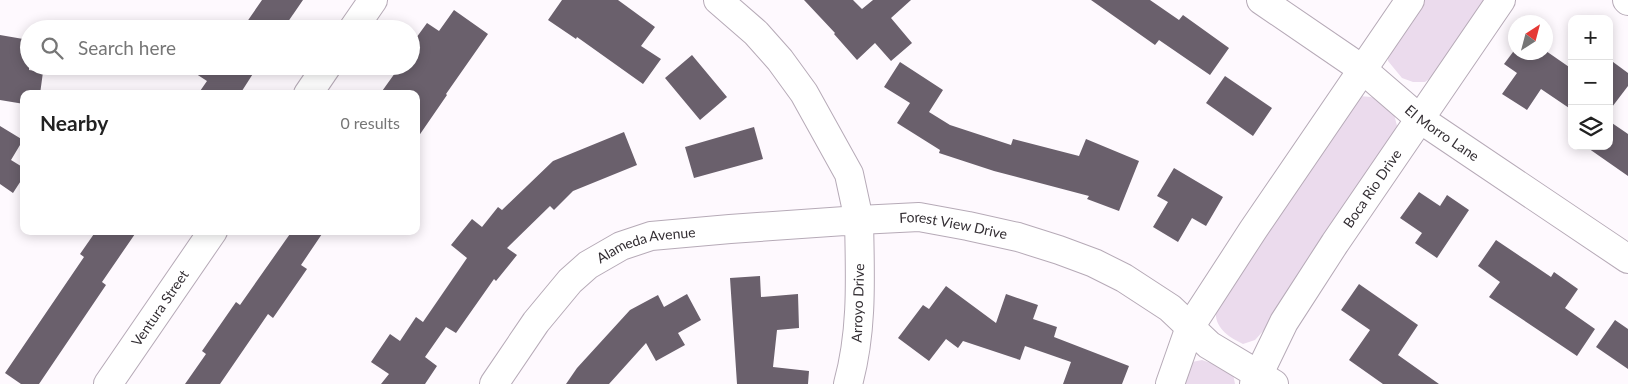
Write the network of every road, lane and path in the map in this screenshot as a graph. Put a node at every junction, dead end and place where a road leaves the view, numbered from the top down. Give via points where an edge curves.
1 (373, 0) edge
2 (718, 0) edge
3 (1261, 0) edge
4 (1410, 0) edge
5 (1502, 0) edge
6 (359, 20) edge
7 (1362, 70) junction
8 (321, 75) edge
9 (311, 90) edge
10 (1420, 119) junction
11 (859, 220) junction
12 (210, 235) edge
13 (1628, 259) edge
14 (1190, 327) junction
15 (1262, 381) edge
16 (108, 384) edge
17 (494, 384) edge
18 (848, 384) edge
19 (1170, 384) edge

1 - 6 street
2 - 11 street via 756,33 804,93 849,174
3 - 7 street, El Morro Lane
4 - 7 street
5 - 10 street, Boca Rio Drive
7 - 10 street, El Morro Lane
7 - 14 street
8 - 9 street
10 - 13 street, El Morro Lane
10 - 15 street, Boca Rio Drive via 1289,314
11 - 14 street, Forest View Drive via 919,218 1018,237 1059,250 1124,278 1170,308
11 - 17 street, Alameda Avenue via 651,236 621,246 588,265 570,281 536,322
11 - 18 street, Arroyo Drive via 860,308 854,364
12 - 16 street, Ventura Street
14 - 15 street, Forest View Drive via 1209,345
14 - 19 street

